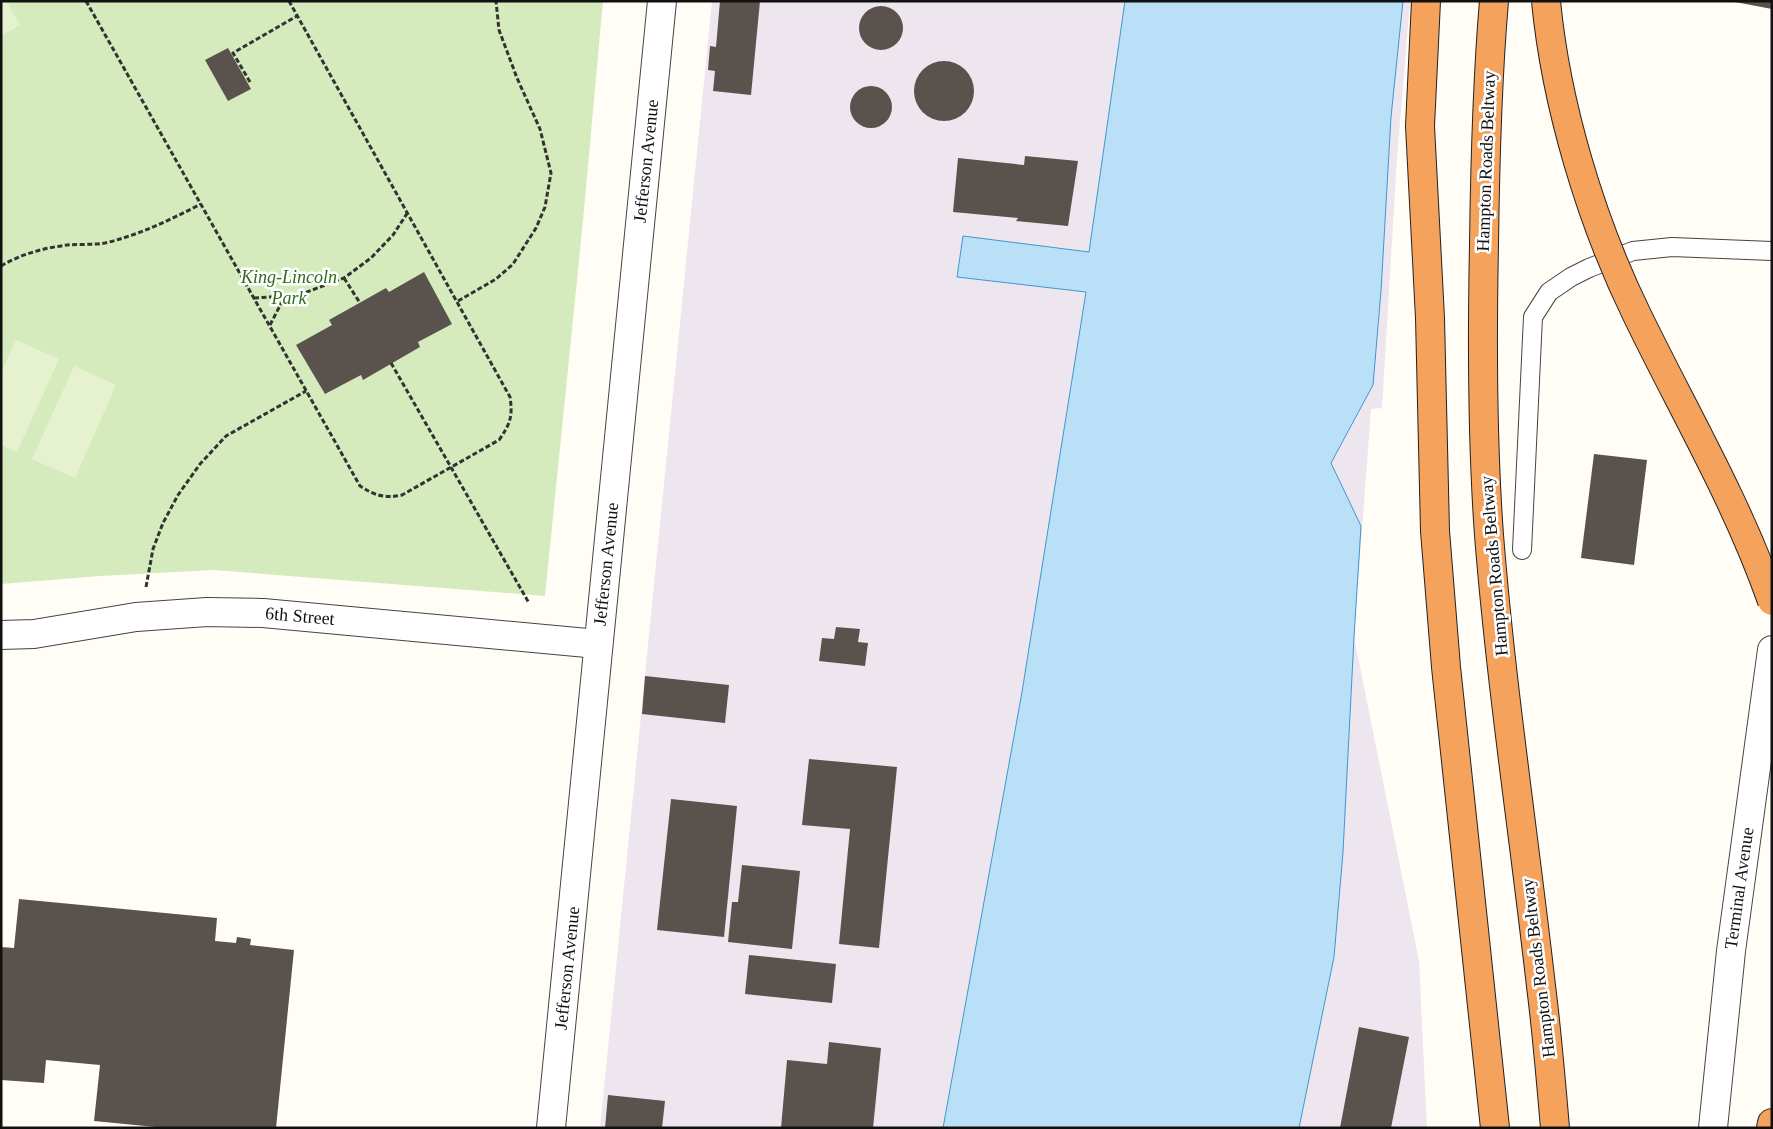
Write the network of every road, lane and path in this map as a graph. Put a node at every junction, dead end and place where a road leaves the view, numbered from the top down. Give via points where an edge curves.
1 (86, 1) edge
2 (289, 1) edge
3 (496, 1) edge
4 (662, 1) edge
5 (1426, 1) edge
6 (1494, 1) edge
7 (1546, 1) edge
8 (298, 16) junction
9 (250, 82) dead end
10 (201, 204) junction
11 (408, 212) junction
12 (1772, 251) edge
13 (1, 266) edge
14 (344, 278) junction
15 (285, 296) junction
16 (254, 298) junction
17 (458, 301) junction
18 (360, 303) dead end
19 (269, 326) junction
20 (391, 363) dead end
21 (306, 391) junction
22 (450, 468) junction
23 (1522, 550) dead end
24 (146, 588) dead end
25 (1772, 602) edge
26 (529, 603) dead end
27 (1, 635) edge
28 (598, 644) junction
29 (1772, 650) edge
30 (1772, 1123) edge
31 (551, 1128) edge
32 (1495, 1128) edge
33 (1555, 1128) edge
34 (1713, 1128) edge
35 (1771, 1128) edge

1 - 10 path
2 - 8 path
3 - 17 path via 499,30 540,129 551,173 545,207 536,228 512,264 496,279
4 - 28 street, Jefferson Avenue
5 - 32 highway via 1420,126 1430,318 1435,531 1446,667
6 - 33 highway, Hampton Roads Beltway via 1484,210 1482,351 1489,536 1510,750 1542,988
7 - 25 highway, bridge via 1559,87 1572,142 1609,251 1637,316 1732,502 1758,560
8 - 9 path via 233,53
8 - 11 path
10 - 13 path via 134,234 104,243 39,250
10 - 16 path
11 - 14 path via 393,235 371,258
11 - 17 path
12 - 23 lane via 1672,247 1633,251 1588,268 1549,292 1533,317
14 - 15 path via 299,295
14 - 18 path
15 - 16 path
15 - 19 path
16 - 19 path
17 - 22 path via 510,397 512,413 499,440
19 - 21 path
20 - 22 path
21 - 22 path via 360,486 375,495 391,498 402,495
21 - 24 path via 226,436 200,464 178,494 163,523 153,549
22 - 26 path
27 - 28 street, 6th Street via 34,634 136,617 207,612 263,613
28 - 31 street, Jefferson Avenue
29 - 34 street, Terminal Avenue via 1731,951
30 - 35 highway

